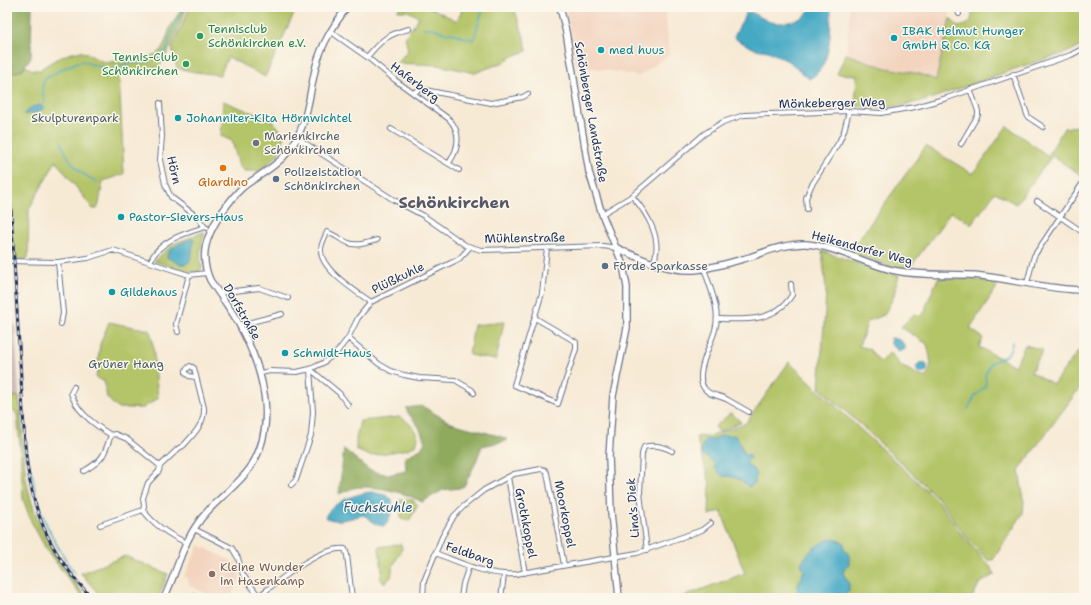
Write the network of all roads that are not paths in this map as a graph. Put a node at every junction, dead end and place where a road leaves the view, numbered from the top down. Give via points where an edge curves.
1 (347, 7) edge
2 (560, 7) edge
3 (957, 7) edge
4 (959, 14) dead end
5 (409, 29) dead end
6 (330, 31) junction
7 (1084, 48) edge
8 (367, 57) junction
9 (1013, 74) junction
10 (970, 89) junction
11 (412, 93) junction
12 (528, 94) dead end
13 (160, 103) dead end
14 (849, 111) junction
15 (1043, 127) dead end
16 (391, 129) dead end
17 (297, 138) junction
18 (961, 144) dead end
19 (449, 163) junction
20 (459, 170) dead end
21 (1084, 181) edge
22 (632, 196) junction
23 (1037, 201) dead end
24 (807, 209) dead end
25 (602, 214) junction
26 (1060, 216) junction
27 (205, 227) junction
28 (211, 230) junction
29 (1084, 234) edge
30 (378, 240) dead end
31 (470, 247) junction
32 (547, 248) junction
33 (616, 248) junction
34 (7, 261) edge
35 (151, 261) junction
36 (58, 262) junction
37 (653, 263) junction
38 (704, 268) junction
39 (207, 273) junction
40 (189, 275) junction
41 (1027, 283) junction
42 (791, 284) dead end
43 (1084, 290) edge
44 (218, 293) junction
45 (288, 298) dead end
46 (371, 302) junction
47 (282, 314) dead end
48 (535, 318) junction
49 (718, 319) junction
50 (61, 324) dead end
51 (240, 325) junction
52 (178, 332) dead end
53 (348, 338) junction
54 (310, 369) junction
55 (261, 373) junction
56 (195, 378) dead end
57 (74, 387) dead end
58 (474, 393) dead end
59 (348, 405) dead end
60 (749, 412) dead end
61 (111, 435) junction
62 (672, 451) dead end
63 (160, 466) junction
64 (84, 471) dead end
65 (508, 477) junction
66 (291, 485) dead end
67 (143, 510) junction
68 (711, 523) dead end
69 (100, 526) dead end
70 (194, 529) junction
71 (187, 543) junction
72 (647, 550) junction
73 (436, 553) junction
74 (616, 556) junction
75 (564, 565) junction
76 (469, 566) junction
77 (525, 572) junction
78 (504, 575) junction
79 (260, 597) edge
80 (164, 598) edge
81 (352, 598) edge
82 (423, 598) edge
83 (461, 598) edge
84 (501, 598) edge
85 (619, 598) edge

1 - 6 street, Dorfstraße
2 - 25 street, Schönberger Landstraße via 589,172
3 - 4 street
5 - 8 street via 383,39
6 - 8 street, Haferberg
6 - 17 street, Dorfstraße via 316,65 307,110
7 - 9 street, Mönkeberger Weg via 1071,55
8 - 11 street, Haferberg
9 - 10 street, Mönkeberger Weg
9 - 15 street via 1028,117
10 - 14 street, Mönkeberger Weg via 938,101 898,111
10 - 18 street via 978,115
11 - 12 street via 420,89 491,103
11 - 19 street, Haferberg via 455,125 458,141
13 - 27 street, Hörn via 160,160 165,184 172,197 196,216
14 - 22 street, Mönkeberger Weg via 744,116 723,122 704,134
14 - 24 street via 839,142 806,198
16 - 19 street
17 - 28 street, Dorfstraße via 281,159 236,194
17 - 31 street, Mühlenstraße
19 - 20 street
21 - 26 street
22 - 25 street, Mönkeberger Weg
22 - 37 street via 645,213 652,228 657,251
23 - 26 street
25 - 33 street, Schönberger Landstraße
26 - 29 street
26 - 41 street via 1034,256
27 - 28 street
27 - 35 street via 171,240 154,254
28 - 39 street, Dorfstraße via 205,248
30 - 46 street via 350,244 327,232 321,248 321,255 341,281
31 - 32 street, Mühlenstraße via 481,250
31 - 46 street, Plüßkuhle via 459,259
32 - 33 street, Mühlenstraße
32 - 48 street via 542,293
33 - 37 street, Heikendorfer Weg
33 - 74 street, Schönberger Landstraße via 623,265 628,314 625,344 615,382 610,433 611,512
34 - 36 street
35 - 36 street via 113,250 88,258
35 - 40 street
36 - 50 street via 63,313
37 - 38 street, Heikendorfer Weg via 678,269
38 - 41 street, Heikendorfer Weg via 735,262 790,245 805,244 820,246 893,270 921,274 969,275
38 - 49 street
39 - 40 street
39 - 44 street, Dorfstraße
40 - 52 street via 176,324
41 - 43 street, Heikendorfer Weg
42 - 49 street via 792,295 787,303 766,316 744,320
44 - 45 street via 259,288
44 - 51 street, Dorfstraße
46 - 53 street, Plüßkuhle via 358,318
47 - 51 street
48 - 48 street via 514,385 558,404 576,342
49 - 60 street via 700,374 703,388 709,394 727,399
51 - 55 street, Dorfstraße
53 - 54 street, Plüßkuhle via 337,352
53 - 58 street via 379,364 391,370 419,378 456,380
54 - 55 street, Plüßkuhle
54 - 59 street via 339,393
54 - 66 street via 313,412 311,435 296,480
55 - 70 street, Dorfstraße via 266,406 265,425 255,459 235,486 208,509
56 - 63 street via 204,408 200,426 183,446
57 - 61 street via 71,392 73,398 88,418
61 - 63 street via 127,438
61 - 64 street via 105,454
62 - 72 street, Lina's Diek via 663,446 650,445 644,447 642,454 640,493
63 - 67 street via 145,490
65 - 73 street, Moorkoppel via 484,490 464,506 447,527
65 - 75 street, Moorkoppel via 541,469 547,473
65 - 77 street, Grothkoppel
67 - 69 street
67 - 71 street via 151,521
68 - 72 street, Feldbarg via 702,530
70 - 71 street, Dorfstraße
70 - 79 street via 232,548 243,575
71 - 80 street, Dorfstraße
72 - 74 street, Feldbarg
73 - 76 street, Feldbarg
73 - 82 street, Moorkoppel via 424,581
74 - 75 street, Feldbarg
74 - 85 street, Schönberger Landstraße
75 - 77 street, Feldbarg
76 - 78 street, Feldbarg
76 - 83 street
77 - 78 street, Feldbarg
78 - 84 street
79 - 81 street via 307,562 340,548 345,549 347,555

